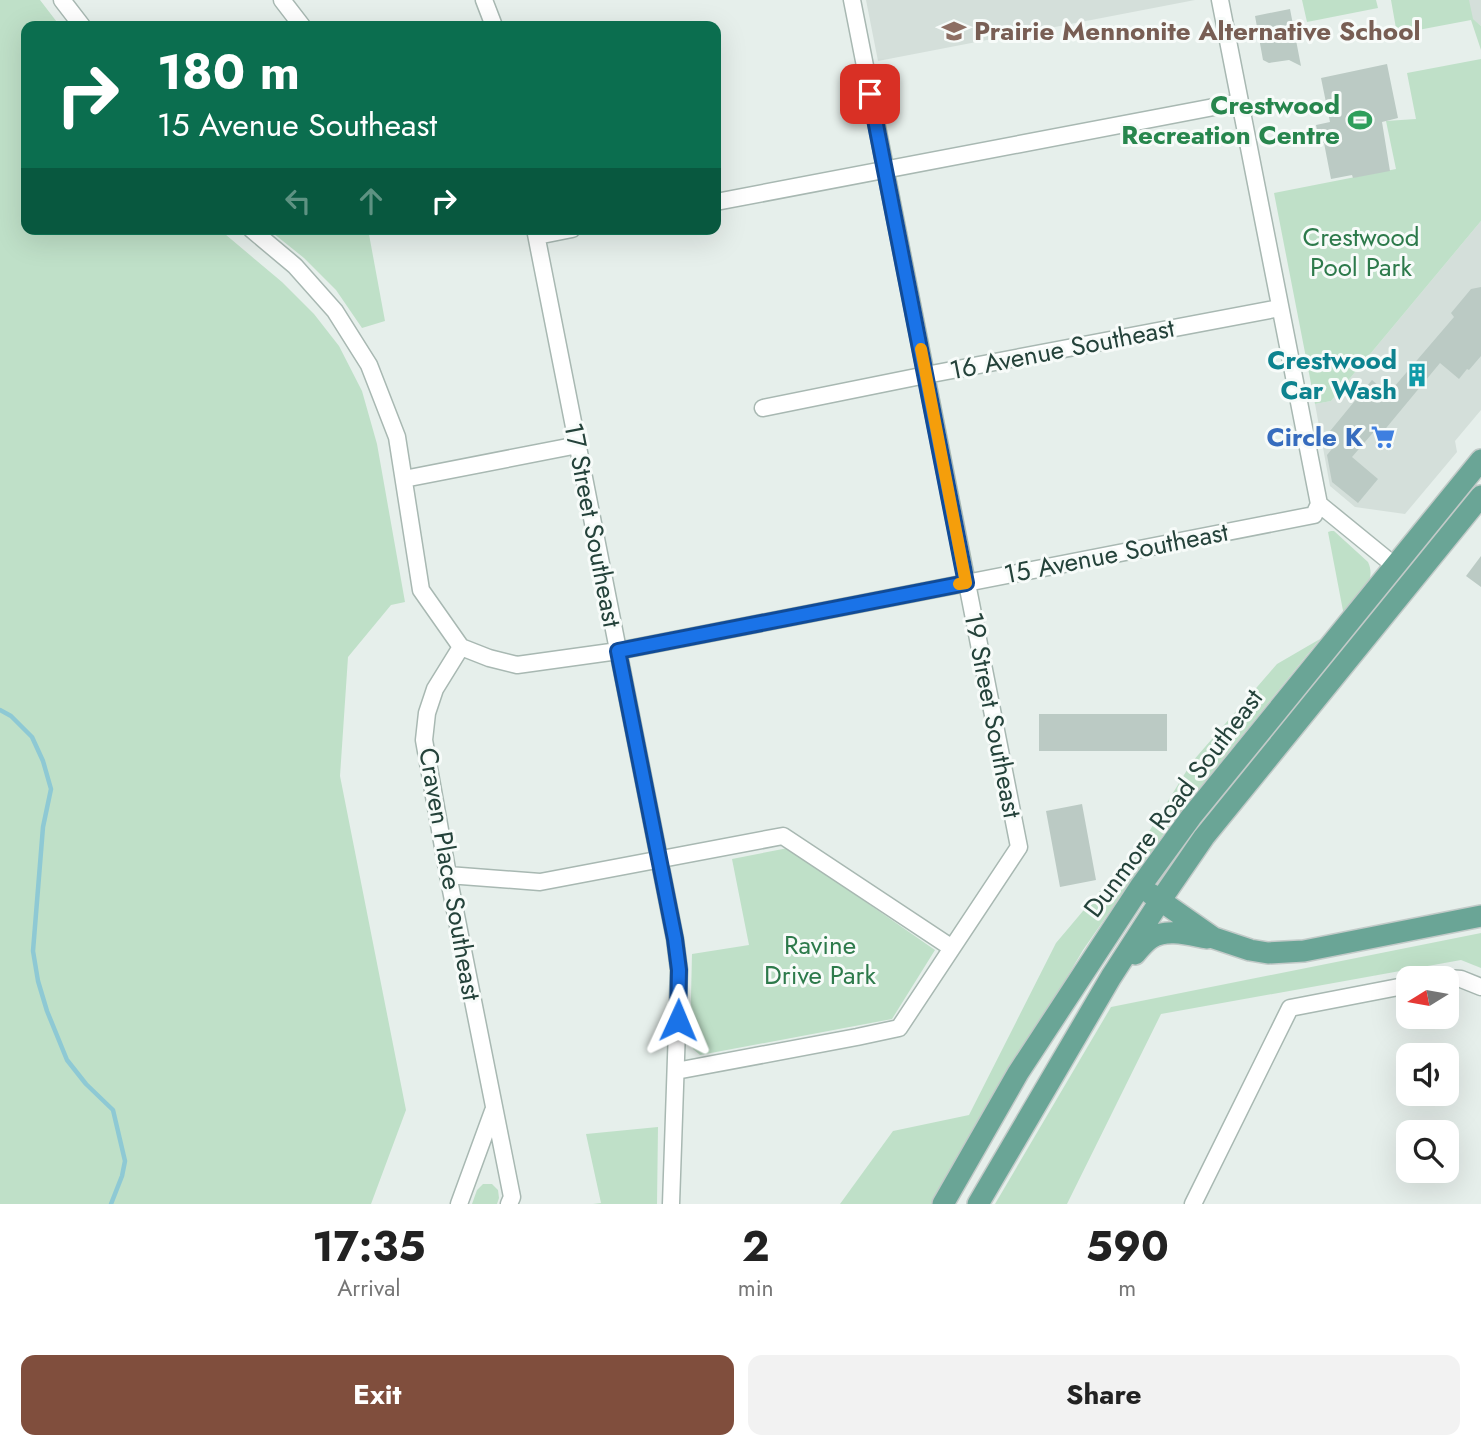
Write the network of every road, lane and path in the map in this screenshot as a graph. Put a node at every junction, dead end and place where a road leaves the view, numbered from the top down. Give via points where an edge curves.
1 (62, 0) edge
2 (282, 0) edge
3 (484, 0) edge
4 (852, 0) edge
5 (1220, 0) edge
6 (78, 21) edge
7 (298, 21) edge
8 (492, 21) edge
9 (1240, 102) junction
10 (886, 170) junction
11 (721, 201) edge
12 (258, 235) edge
13 (536, 235) edge
14 (1280, 308) junction
15 (926, 375) junction
16 (763, 408) dead end
17 (578, 445) junction
18 (1481, 460) edge
19 (404, 479) junction
20 (1481, 496) edge
21 (1319, 504) junction
22 (1395, 566) junction
23 (966, 583) junction
24 (461, 647) junction
25 (618, 651) junction
26 (659, 860) junction
27 (449, 876) junction
28 (1140, 887) junction
29 (1160, 901) junction
30 (1481, 916) edge
31 (1214, 939) junction
32 (952, 948) junction
33 (1111, 977) junction
34 (1460, 979) edge
35 (1481, 987) edge
36 (1396, 988) edge
37 (676, 1071) junction
38 (494, 1108) junction
39 (459, 1204) edge
40 (509, 1204) edge
41 (671, 1204) edge
42 (943, 1204) edge
43 (978, 1204) edge
44 (1193, 1204) edge

1 - 6 street
2 - 7 street
3 - 8 street
4 - 10 street, 19 Street Southeast
5 - 9 street
9 - 10 street
9 - 14 street
10 - 11 street
10 - 15 street, 19 Street Southeast
12 - 19 street via 295,265 353,338 369,365 397,438
13 - 17 street, 17 Street Southeast
14 - 15 street, 16 Avenue Southeast
14 - 21 street
15 - 16 street, 16 Avenue Southeast
15 - 23 street, 19 Street Southeast
17 - 19 street
17 - 25 street, 17 Street Southeast
18 - 22 main road, Dunmore Road Southeast
19 - 24 street via 421,590
20 - 29 main road, Dunmore Road Southeast via 1204,836
21 - 22 street
21 - 23 street, 15 Avenue Southeast via 1314,515
22 - 28 main road, Dunmore Road Southeast via 1191,817
23 - 25 street, 15 Avenue Southeast
23 - 32 street, 19 Street Southeast via 1019,848
24 - 25 street, 15 Avenue Southeast via 517,664
24 - 27 street, Craven Place Southeast via 435,689 424,740
25 - 26 street, 17 Street Southeast
26 - 27 street via 540,882
26 - 32 street via 783,836
26 - 37 street, 17 Street Southeast via 679,970
27 - 38 street, Craven Place Southeast
28 - 29 main road
28 - 42 main road, Dunmore Road Southeast via 1018,1073
29 - 31 main road
29 - 33 main road, Dunmore Road Southeast
30 - 31 main road via 1286,953 1250,950
31 - 33 main road via 1171,933 1153,937
32 - 37 street, 19 Street Southeast via 899,1028
33 - 43 main road, Dunmore Road Southeast
34 - 35 street
36 - 44 street via 1290,1008
37 - 41 street, 17 Street Southeast
38 - 39 street
38 - 40 street, Craven Place Southeast via 512,1197

